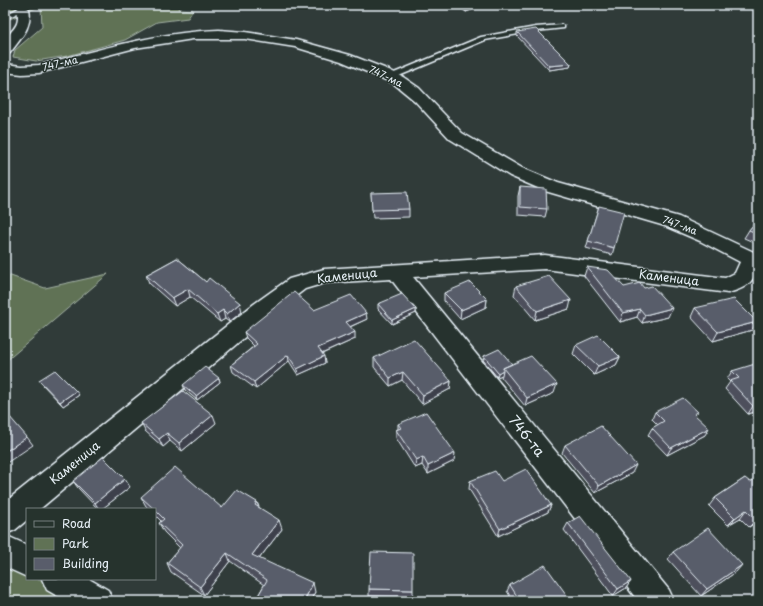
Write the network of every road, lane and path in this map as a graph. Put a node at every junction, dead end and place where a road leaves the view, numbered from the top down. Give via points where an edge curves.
1 (21, 7) edge
2 (5, 17) edge
3 (562, 27) dead end
4 (5, 50) edge
5 (5, 68) edge
6 (391, 76) junction
7 (396, 271) junction
8 (753, 272) edge
9 (5, 520) edge
10 (5, 550) edge
11 (26, 561) edge
12 (60, 580) edge
13 (97, 601) edge
14 (658, 601) edge

1 - 2 lane
1 - 4 street via 26,17 24,27
3 - 6 lane via 483,38
5 - 6 street, 747-ма via 39,68 168,38 230,35 298,45 342,55
6 - 8 street, 747-ма via 408,87 457,136 516,172 555,189 660,217 700,232
7 - 8 street, Каменица via 544,262 728,286
7 - 9 street, Каменица via 324,276 297,284
7 - 14 street, 746-та
10 - 11 street
12 - 13 street

